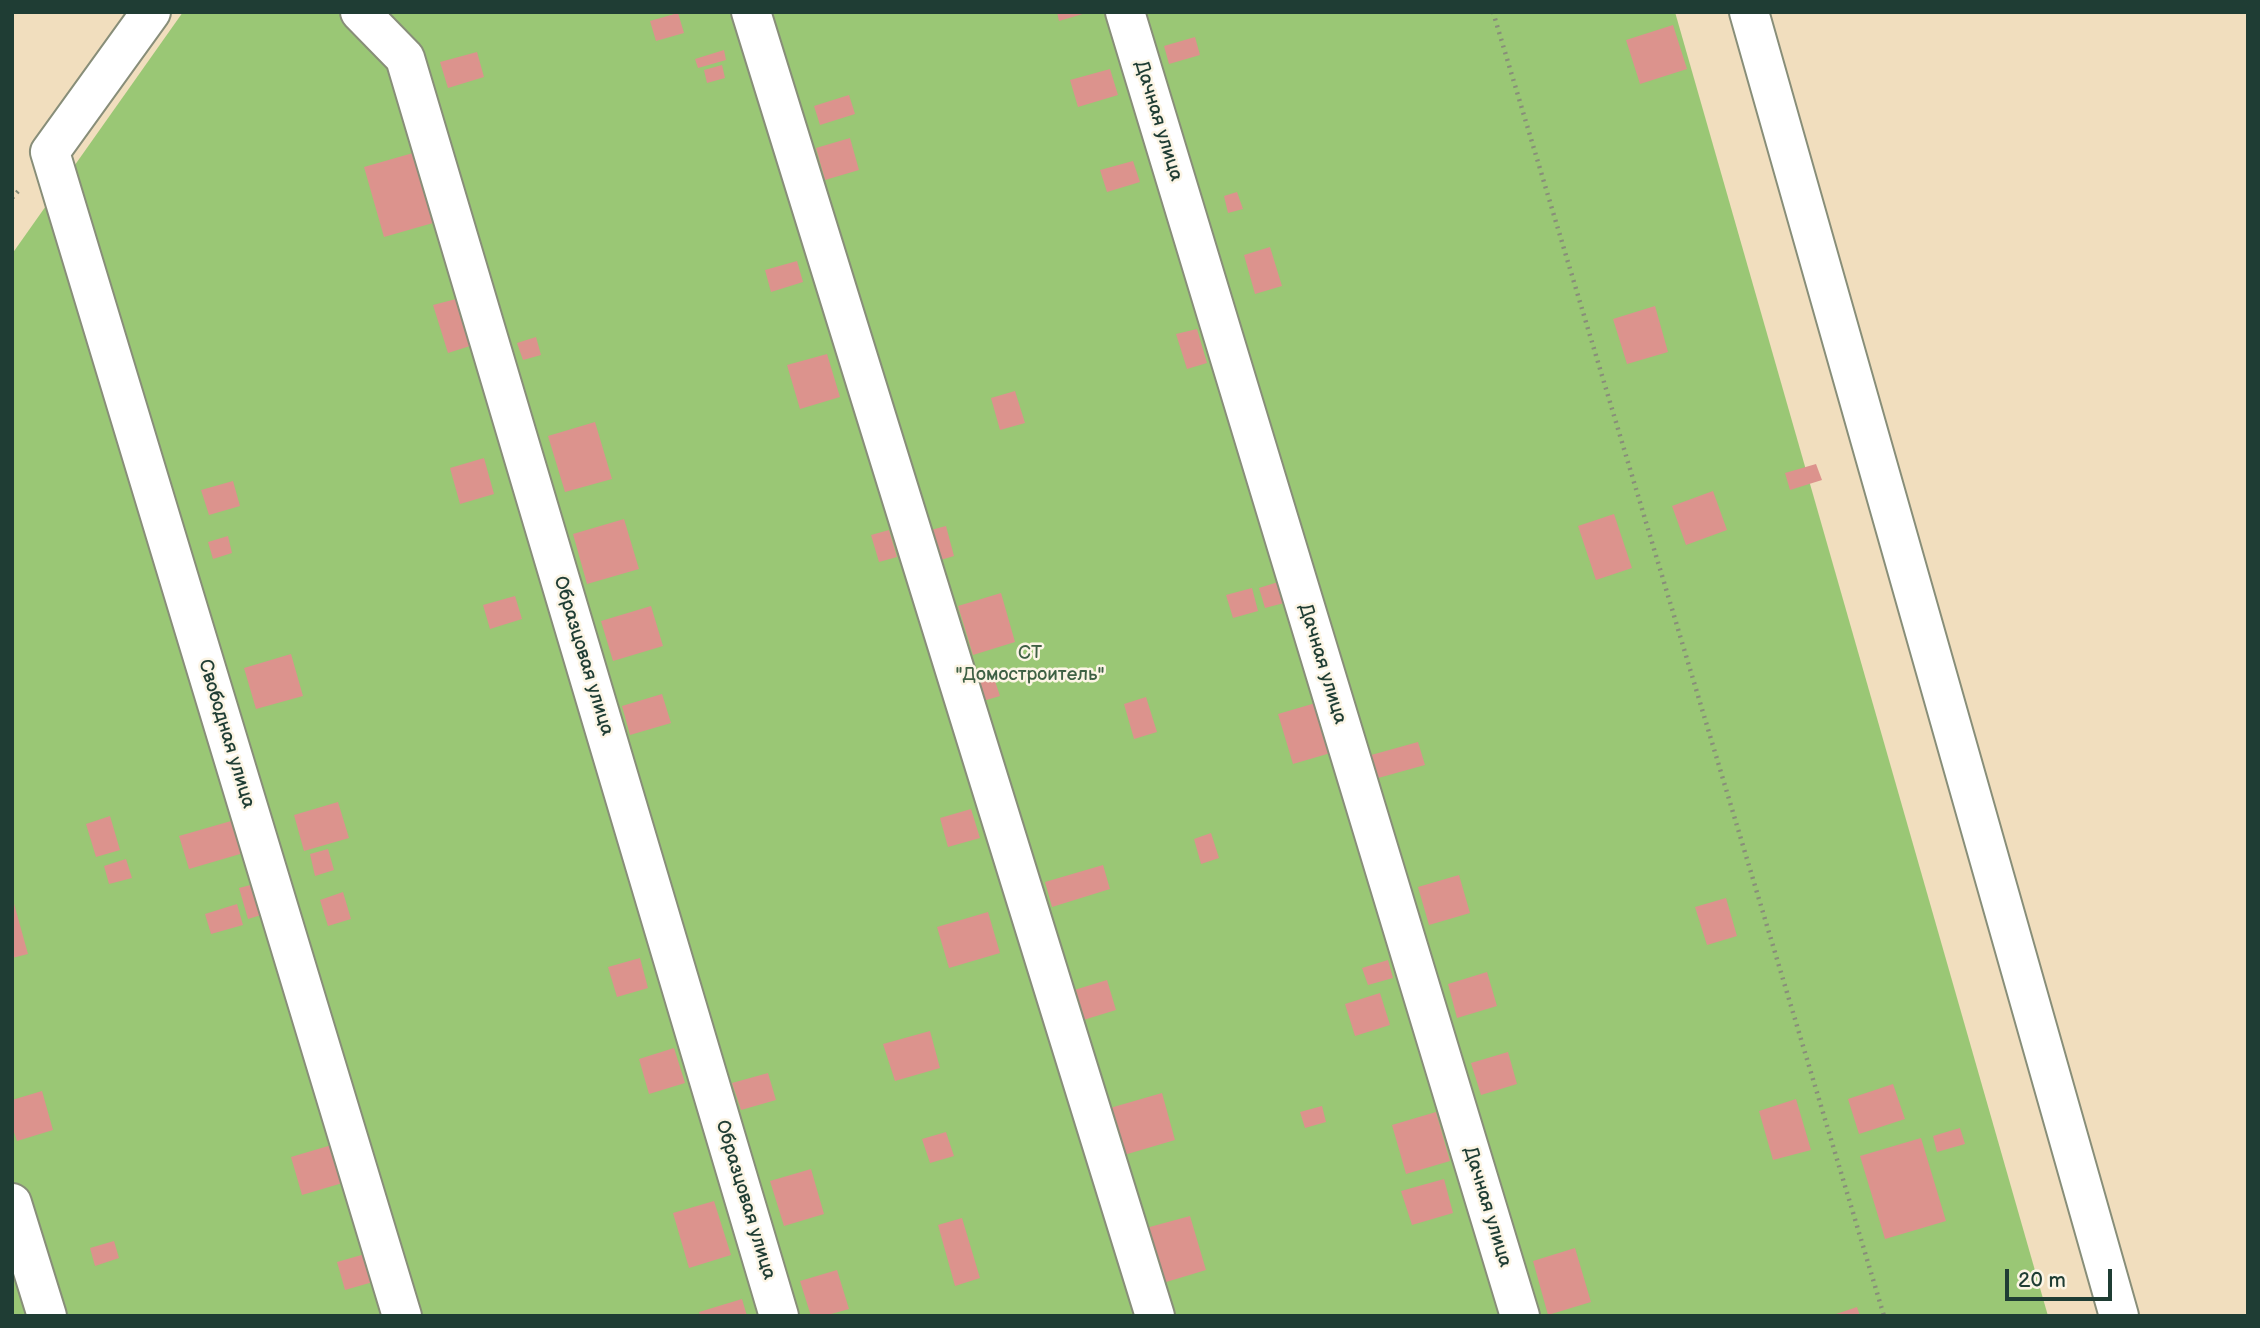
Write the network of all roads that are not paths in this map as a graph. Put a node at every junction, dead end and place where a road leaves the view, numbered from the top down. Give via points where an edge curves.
1 (151, 12) edge
2 (360, 12) edge
3 (751, 12) edge
4 (1125, 12) edge
5 (1749, 12) edge
6 (12, 1203) edge
7 (47, 1316) edge
8 (402, 1316) edge
9 (779, 1316) edge
10 (1155, 1316) edge
11 (1520, 1316) edge
12 (2119, 1316) edge

1 - 8 street, Свободная улица via 50,152
2 - 9 street, Образцовая улица via 405,58
3 - 10 street
4 - 11 street, Дачная улица
5 - 12 street
6 - 7 street

